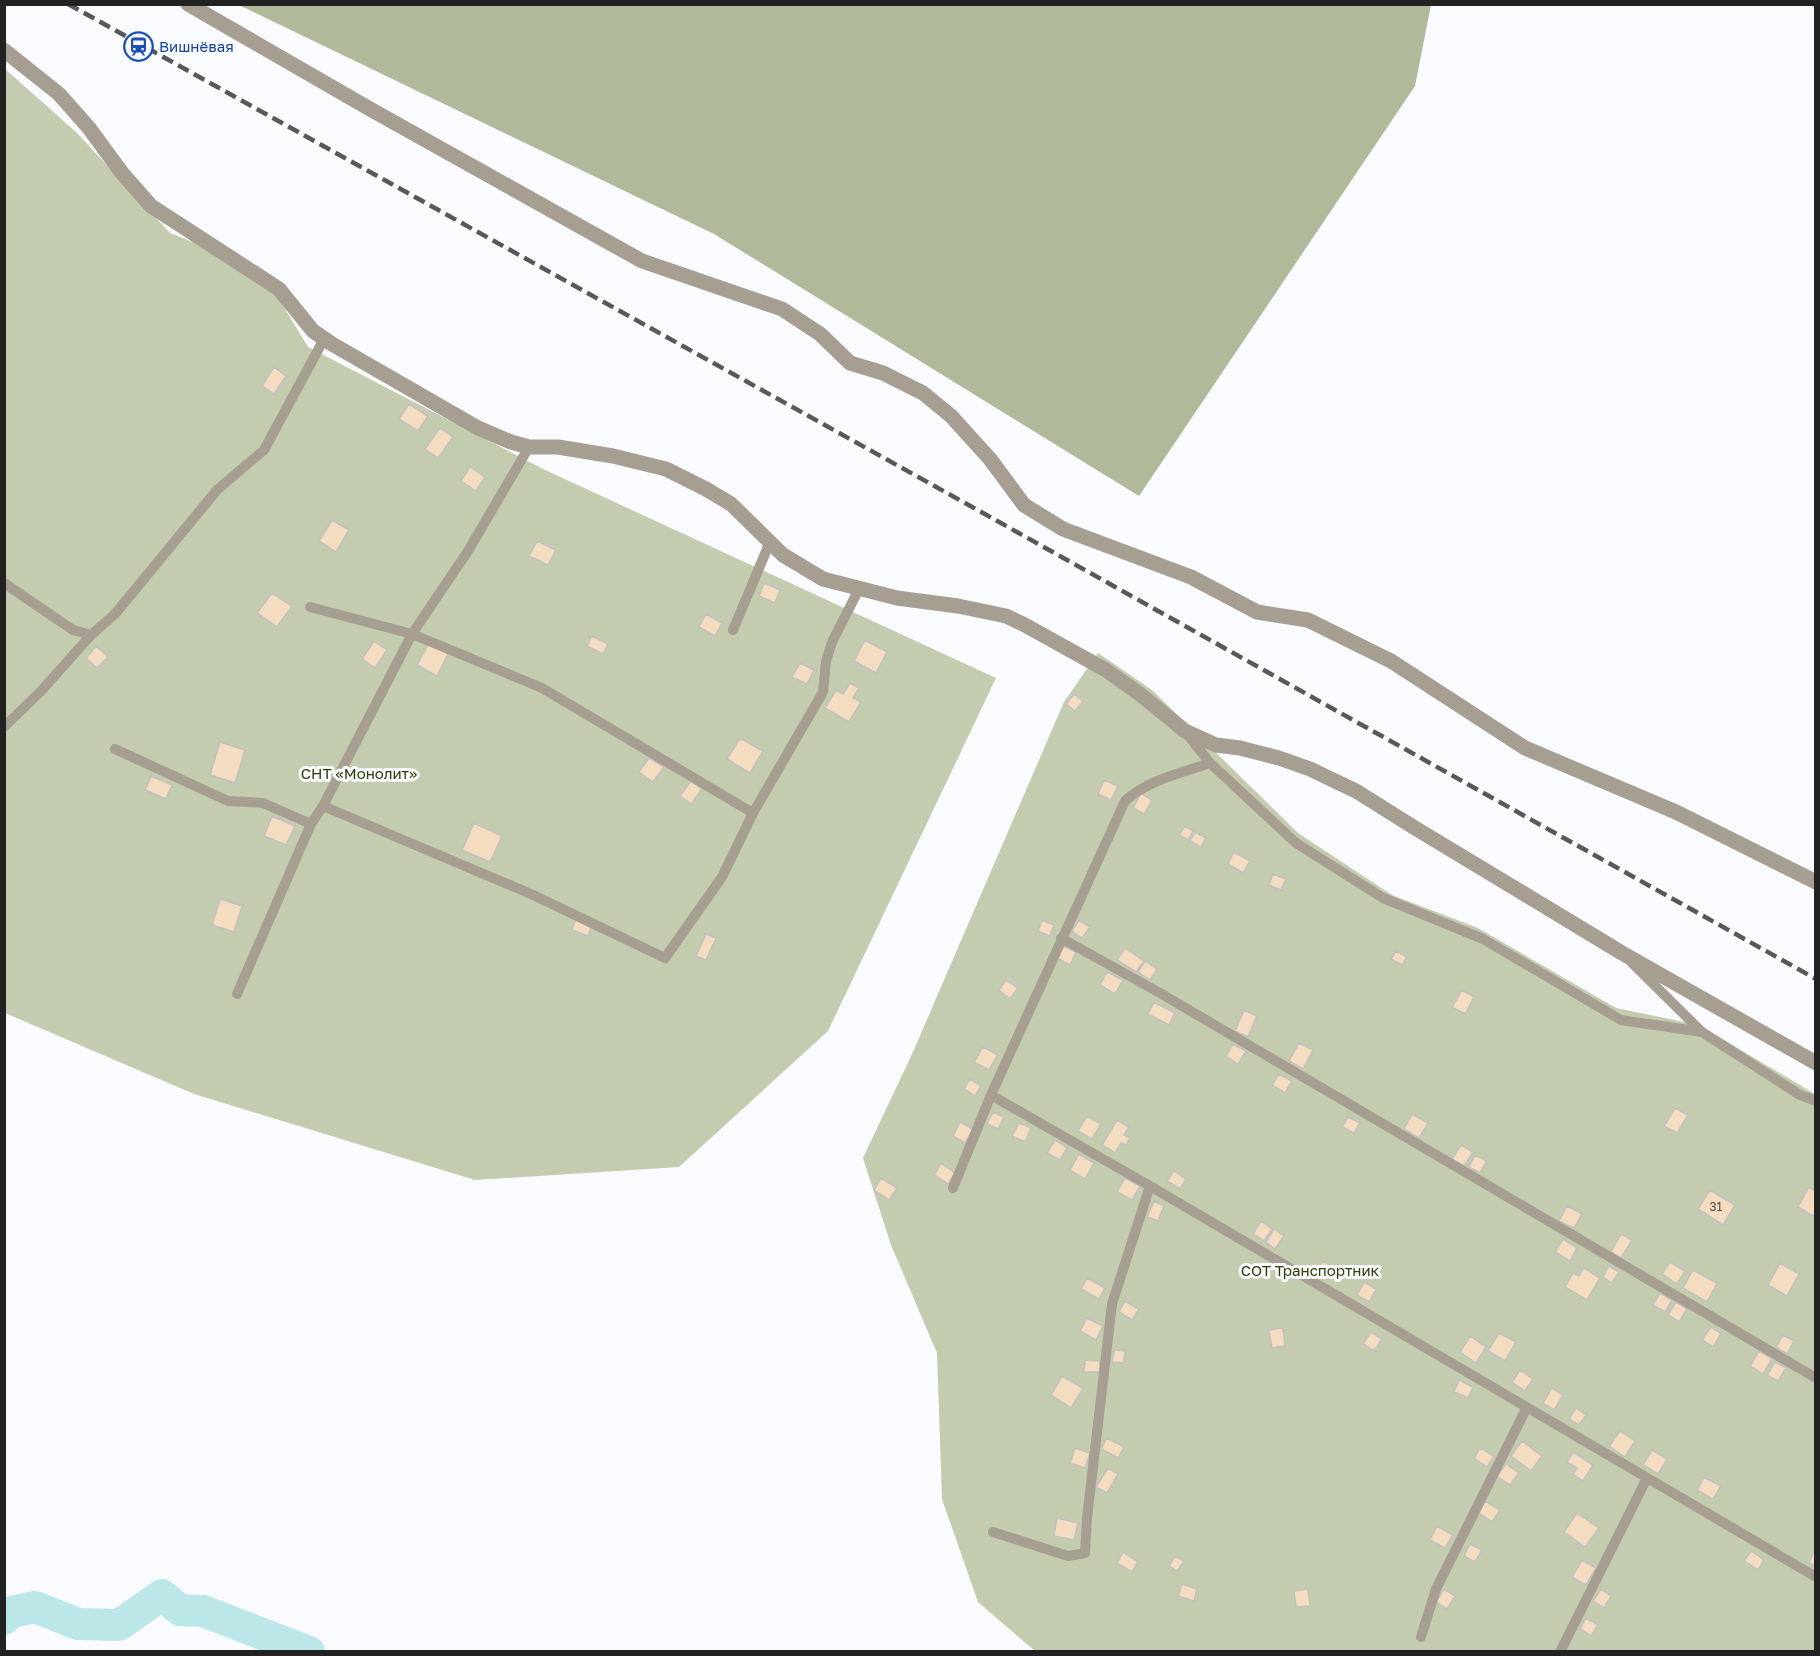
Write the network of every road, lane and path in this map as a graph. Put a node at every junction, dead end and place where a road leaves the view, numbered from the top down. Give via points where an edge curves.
1 (188, 4) edge
2 (4, 50) edge
3 (324, 339) junction
4 (529, 447) junction
5 (770, 542) junction
6 (4, 583) edge
7 (859, 589) junction
8 (310, 607) dead end
9 (733, 630) dead end
10 (412, 634) junction
11 (91, 636) junction
12 (4, 727) edge
13 (1185, 731) junction
14 (115, 749) dead end
15 (1210, 763) junction
16 (323, 806) junction
17 (753, 813) junction
18 (311, 824) junction
19 (1815, 882) edge
20 (1061, 938) junction
21 (1622, 953) junction
22 (237, 994) dead end
23 (1702, 1032) junction
24 (1815, 1063) edge
25 (991, 1095) junction
26 (1815, 1101) edge
27 (1150, 1186) junction
28 (954, 1188) dead end
29 (1815, 1378) edge
30 (1527, 1407) junction
31 (1647, 1478) junction
32 (993, 1532) dead end
33 (1815, 1577) edge
34 (1421, 1637) dead end
35 (1560, 1652) edge

1 - 19 street via 642,261 782,309 820,334 850,363 923,393 982,450 1024,505 1063,529 1191,577 1257,612 1308,620 1391,661 1525,748 1676,812
2 - 3 street via 59,94 151,206 279,289
3 - 4 street via 478,428
3 - 11 lane via 264,450 217,490 115,614
4 - 5 street via 558,447 666,469 731,504
4 - 10 lane via 468,551
5 - 7 street via 783,555 823,579
5 - 9 lane
6 - 11 lane via 73,630
7 - 13 street via 1006,616 1106,670
7 - 17 lane via 832,642 824,692
8 - 10 lane
10 - 16 lane
10 - 17 lane via 542,688
11 - 12 lane
13 - 15 lane
13 - 21 street via 1216,745 1279,758 1356,791
14 - 18 lane via 228,801 263,803
15 - 20 lane via 1137,790 1125,801
15 - 23 lane via 1296,843 1383,898 1483,939 1621,1020
16 - 17 lane via 531,894 665,958 722,877
16 - 18 lane
18 - 22 lane
20 - 25 lane
20 - 29 lane
21 - 23 lane
21 - 24 street
23 - 26 lane
25 - 27 lane
25 - 28 lane
27 - 30 lane
27 - 32 lane via 1112,1304 1084,1553 1068,1556
30 - 31 lane
30 - 34 lane via 1436,1589
31 - 33 lane
31 - 35 lane

